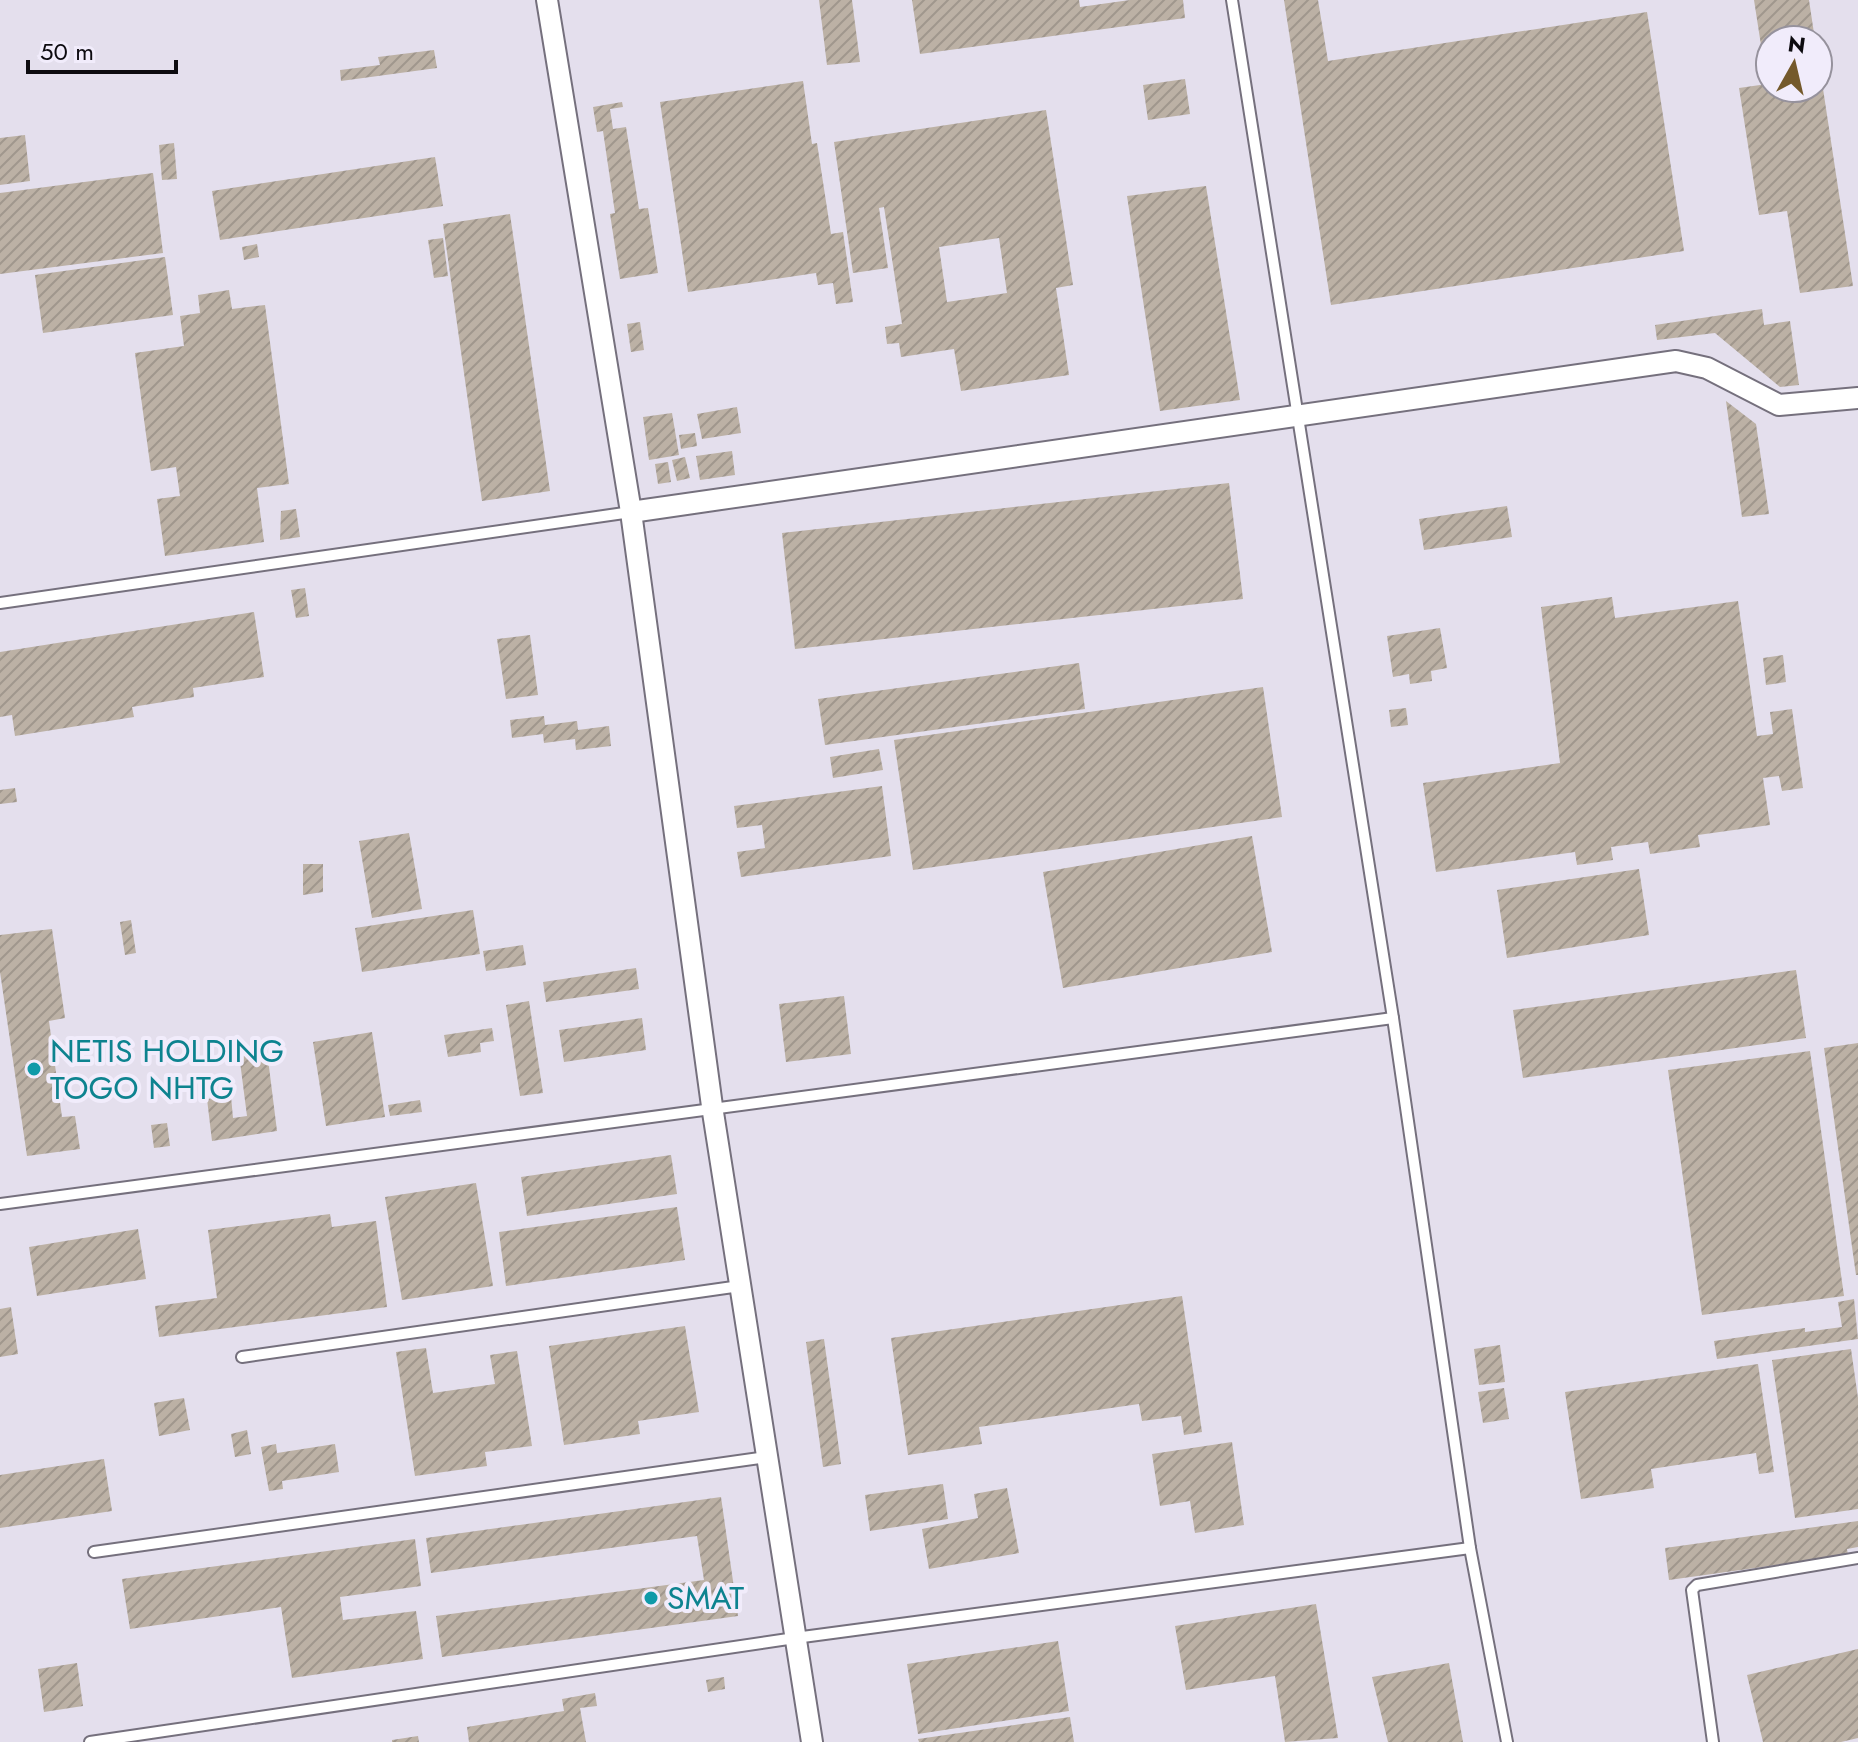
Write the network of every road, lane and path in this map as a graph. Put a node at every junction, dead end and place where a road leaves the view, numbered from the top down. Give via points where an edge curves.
1 (547, 0) edge
2 (1232, 0) edge
3 (1858, 398) edge
4 (1299, 418) junction
5 (631, 512) junction
6 (0, 603) edge
7 (1393, 1018) junction
8 (712, 1106) junction
9 (0, 1204) edge
10 (740, 1286) junction
11 (242, 1357) dead end
12 (767, 1457) junction
13 (1470, 1548) junction
14 (94, 1552) dead end
15 (1858, 1558) edge
16 (795, 1638) junction
17 (90, 1742) edge
18 (812, 1742) edge
19 (1507, 1742) edge
20 (1713, 1742) edge

1 - 5 street
2 - 4 lane
3 - 4 street via 1779,405 1707,368 1676,361
4 - 5 street
4 - 7 lane
5 - 6 lane
5 - 8 street
7 - 8 lane
7 - 13 lane
8 - 9 lane
8 - 10 street
10 - 11 lane
10 - 12 street
12 - 14 lane
12 - 16 street
13 - 16 lane
13 - 19 lane
15 - 20 lane via 1692,1590
16 - 17 lane
16 - 18 street

